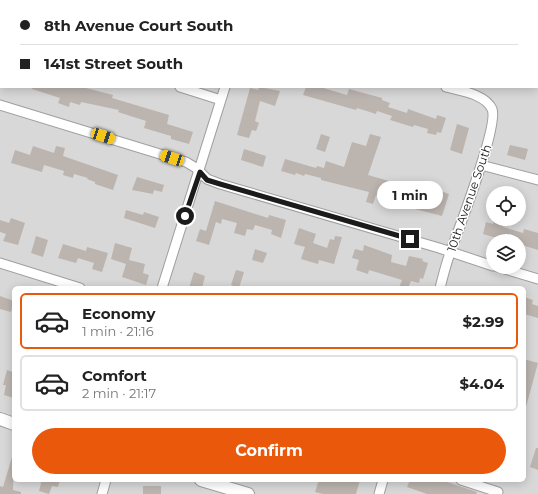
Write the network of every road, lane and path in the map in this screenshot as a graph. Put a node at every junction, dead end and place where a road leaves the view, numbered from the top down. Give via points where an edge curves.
1 (183, 88) edge
2 (225, 88) edge
3 (449, 88) edge
4 (221, 100) junction
5 (0, 105) edge
6 (481, 165) junction
7 (200, 172) junction
8 (538, 180) edge
9 (450, 252) junction
10 (0, 263) edge
11 (486, 264) edge
12 (521, 274) edge
13 (538, 279) edge
14 (74, 286) edge
15 (163, 286) edge
16 (441, 286) edge
17 (0, 419) edge
18 (12, 423) edge
19 (105, 482) edge
20 (208, 482) edge
21 (382, 482) edge
22 (467, 482) edge
23 (498, 492) dead end
24 (102, 494) edge
25 (248, 494) edge
26 (379, 494) edge

1 - 4 street
2 - 4 street
3 - 6 street, 10th Avenue South via 483,99 491,107 493,123
4 - 7 street
5 - 7 street via 186,162
6 - 8 street
6 - 9 street, 10th Avenue South
7 - 9 street via 207,180
7 - 15 street
9 - 11 street
9 - 16 street, 10th Avenue South
10 - 14 street
12 - 13 street
17 - 18 street
19 - 24 street
20 - 25 street
21 - 26 street
22 - 23 street

